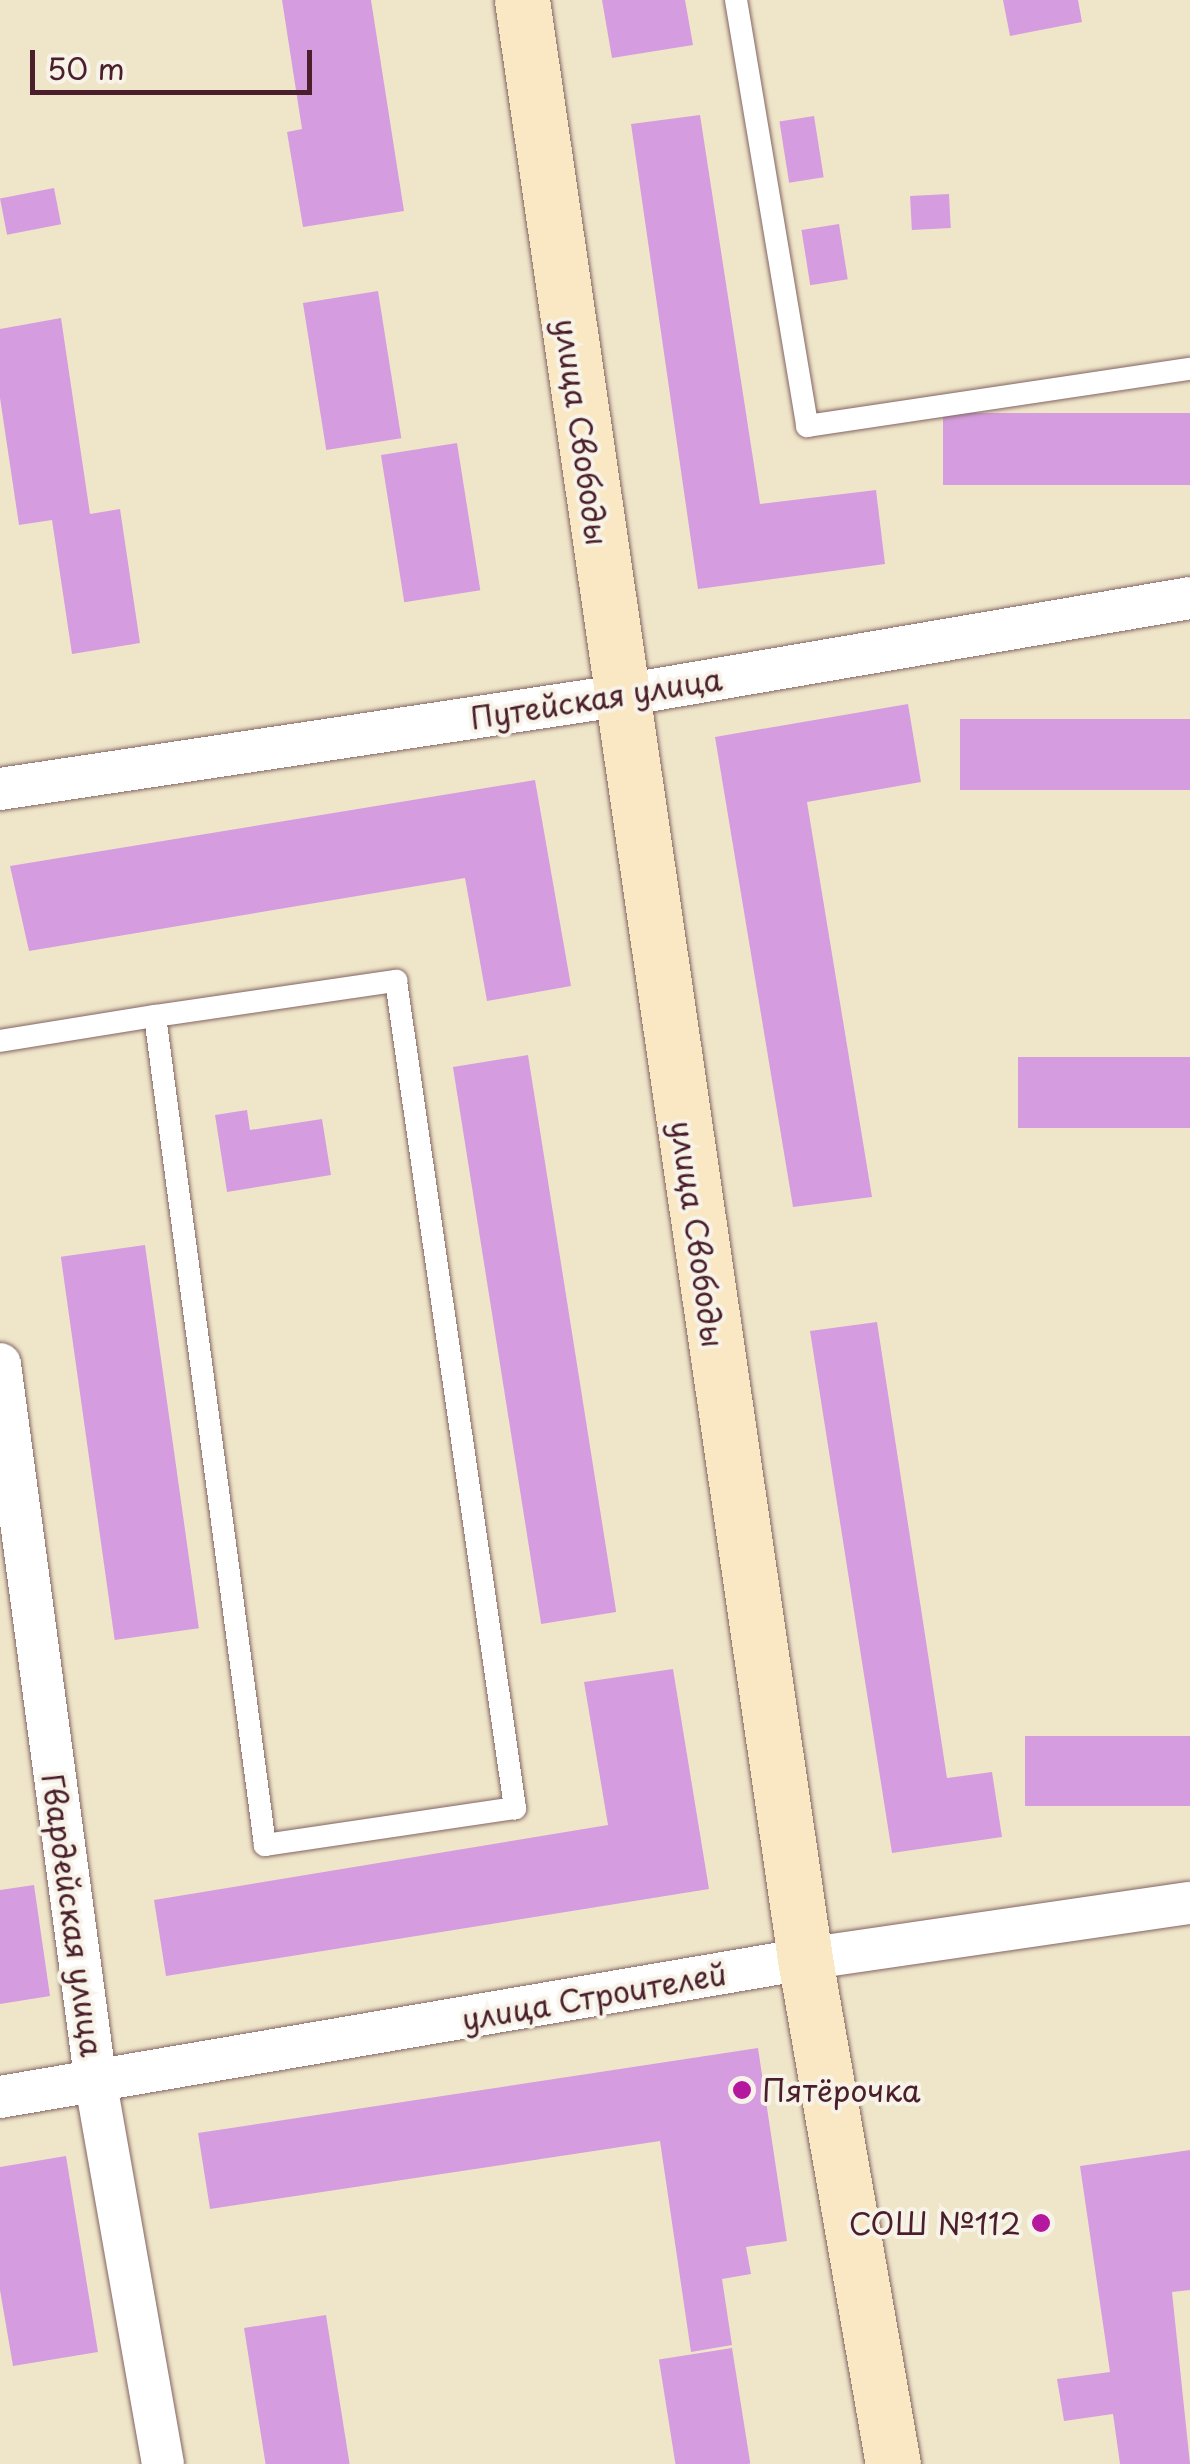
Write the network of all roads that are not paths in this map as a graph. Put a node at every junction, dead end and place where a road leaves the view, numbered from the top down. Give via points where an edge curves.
1 (522, 0) edge
2 (736, 0) edge
3 (1190, 368) edge
4 (1190, 598) edge
5 (618, 696) junction
6 (0, 789) edge
7 (155, 1016) junction
8 (0, 1041) edge
9 (0, 1364) edge
10 (1190, 1903) edge
11 (804, 1959) junction
12 (96, 2084) junction
13 (0, 2097) edge
14 (163, 2464) edge
15 (893, 2464) edge

1 - 5 street, улица Свободы
2 - 3 lane via 807,426
4 - 5 street, Путейская улица
5 - 6 street, Путейская улица
5 - 11 street, улица Свободы
7 - 7 lane via 396,981 515,1808 266,1845
7 - 8 lane
9 - 12 street, Гвардейская улица
10 - 11 street, улица Строителей
11 - 12 street, улица Строителей
11 - 15 street, улица Свободы
12 - 13 street, улица Строителей
12 - 14 street, Гвардейская улица

